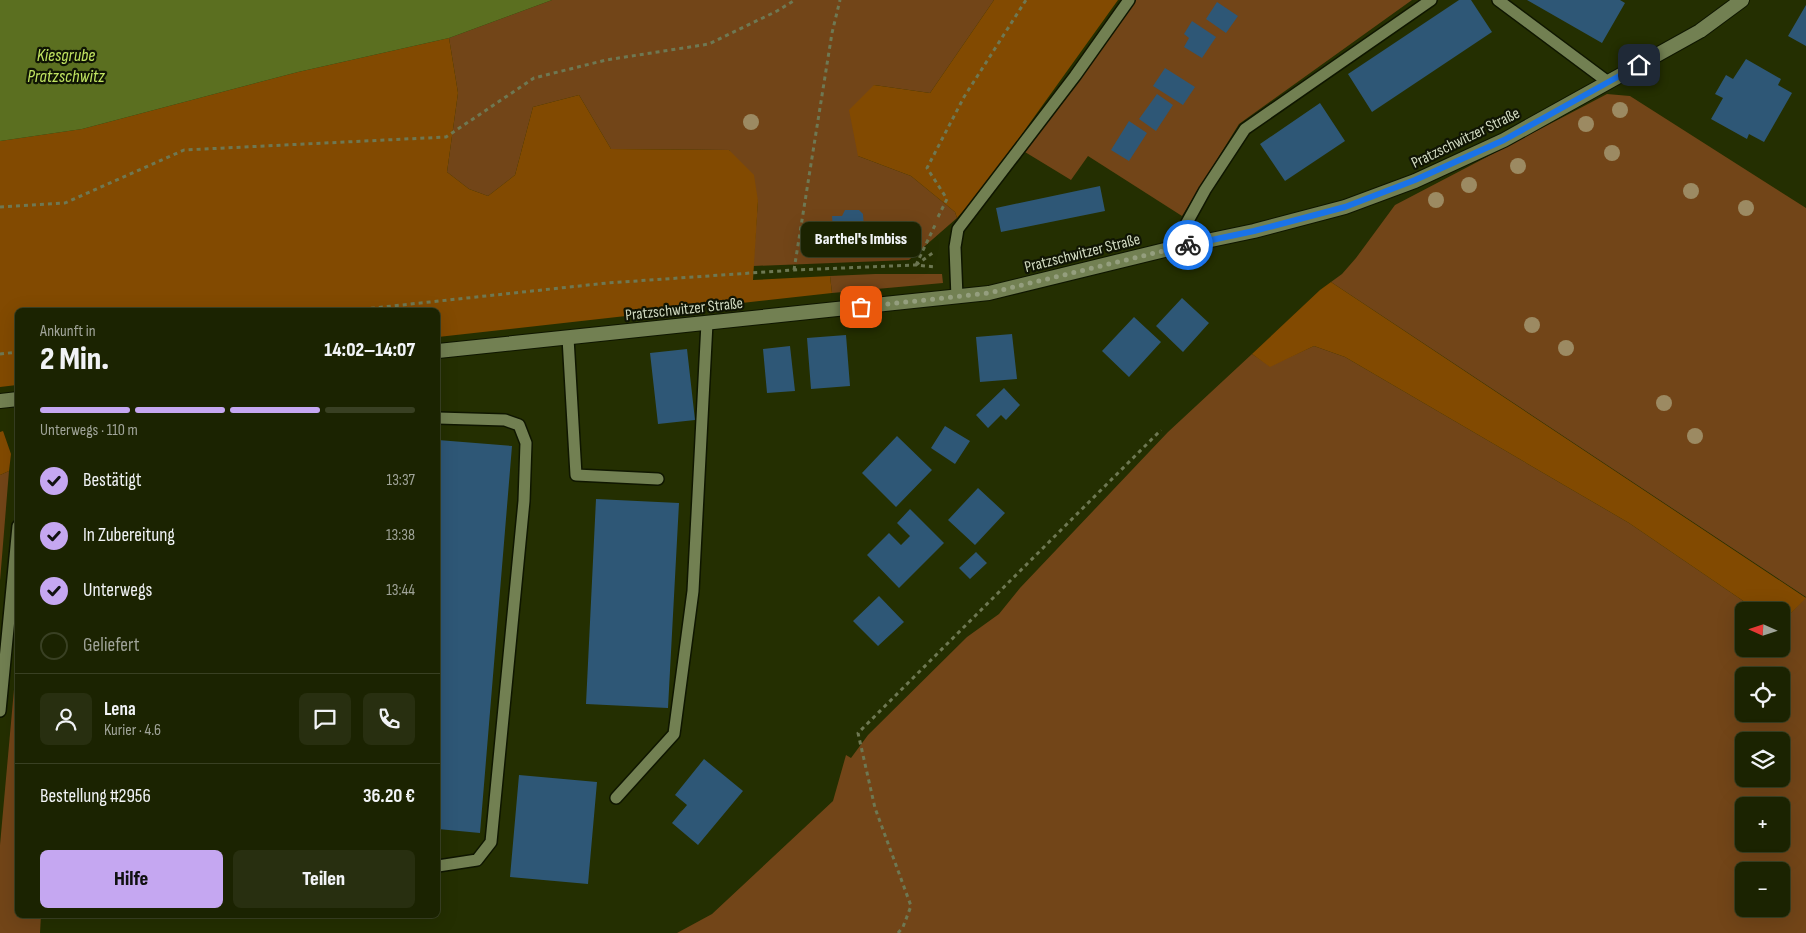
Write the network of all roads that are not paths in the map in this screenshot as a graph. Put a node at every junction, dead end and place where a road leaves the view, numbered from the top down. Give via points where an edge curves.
1 (1129, 0) edge
2 (1431, 0) edge
3 (1498, 0) edge
4 (1742, 0) edge
5 (1608, 82) junction
6 (1173, 248) junction
7 (957, 297) junction
8 (707, 323) junction
9 (568, 338) junction
10 (440, 351) edge
11 (15, 399) edge
12 (0, 401) edge
13 (440, 418) edge
14 (658, 479) dead end
15 (15, 557) edge
16 (0, 711) edge
17 (616, 798) dead end
18 (440, 866) edge

1 - 7 lane via 958,229 955,247
2 - 6 lane via 1245,129 1205,190
3 - 5 lane
4 - 5 street, Pratzschwitzer Straße via 1700,31
5 - 6 street, Pratzschwitzer Straße via 1504,140 1345,207
6 - 7 street, Pratzschwitzer Straße via 989,293
7 - 8 street, Pratzschwitzer Straße
8 - 9 street, Pratzschwitzer Straße
8 - 17 lane via 693,591 674,734
9 - 10 street, Pratzschwitzer Straße
9 - 14 lane via 576,475
11 - 12 street
13 - 18 lane via 505,420 519,425 526,443 524,501 491,842 477,860
15 - 16 lane

